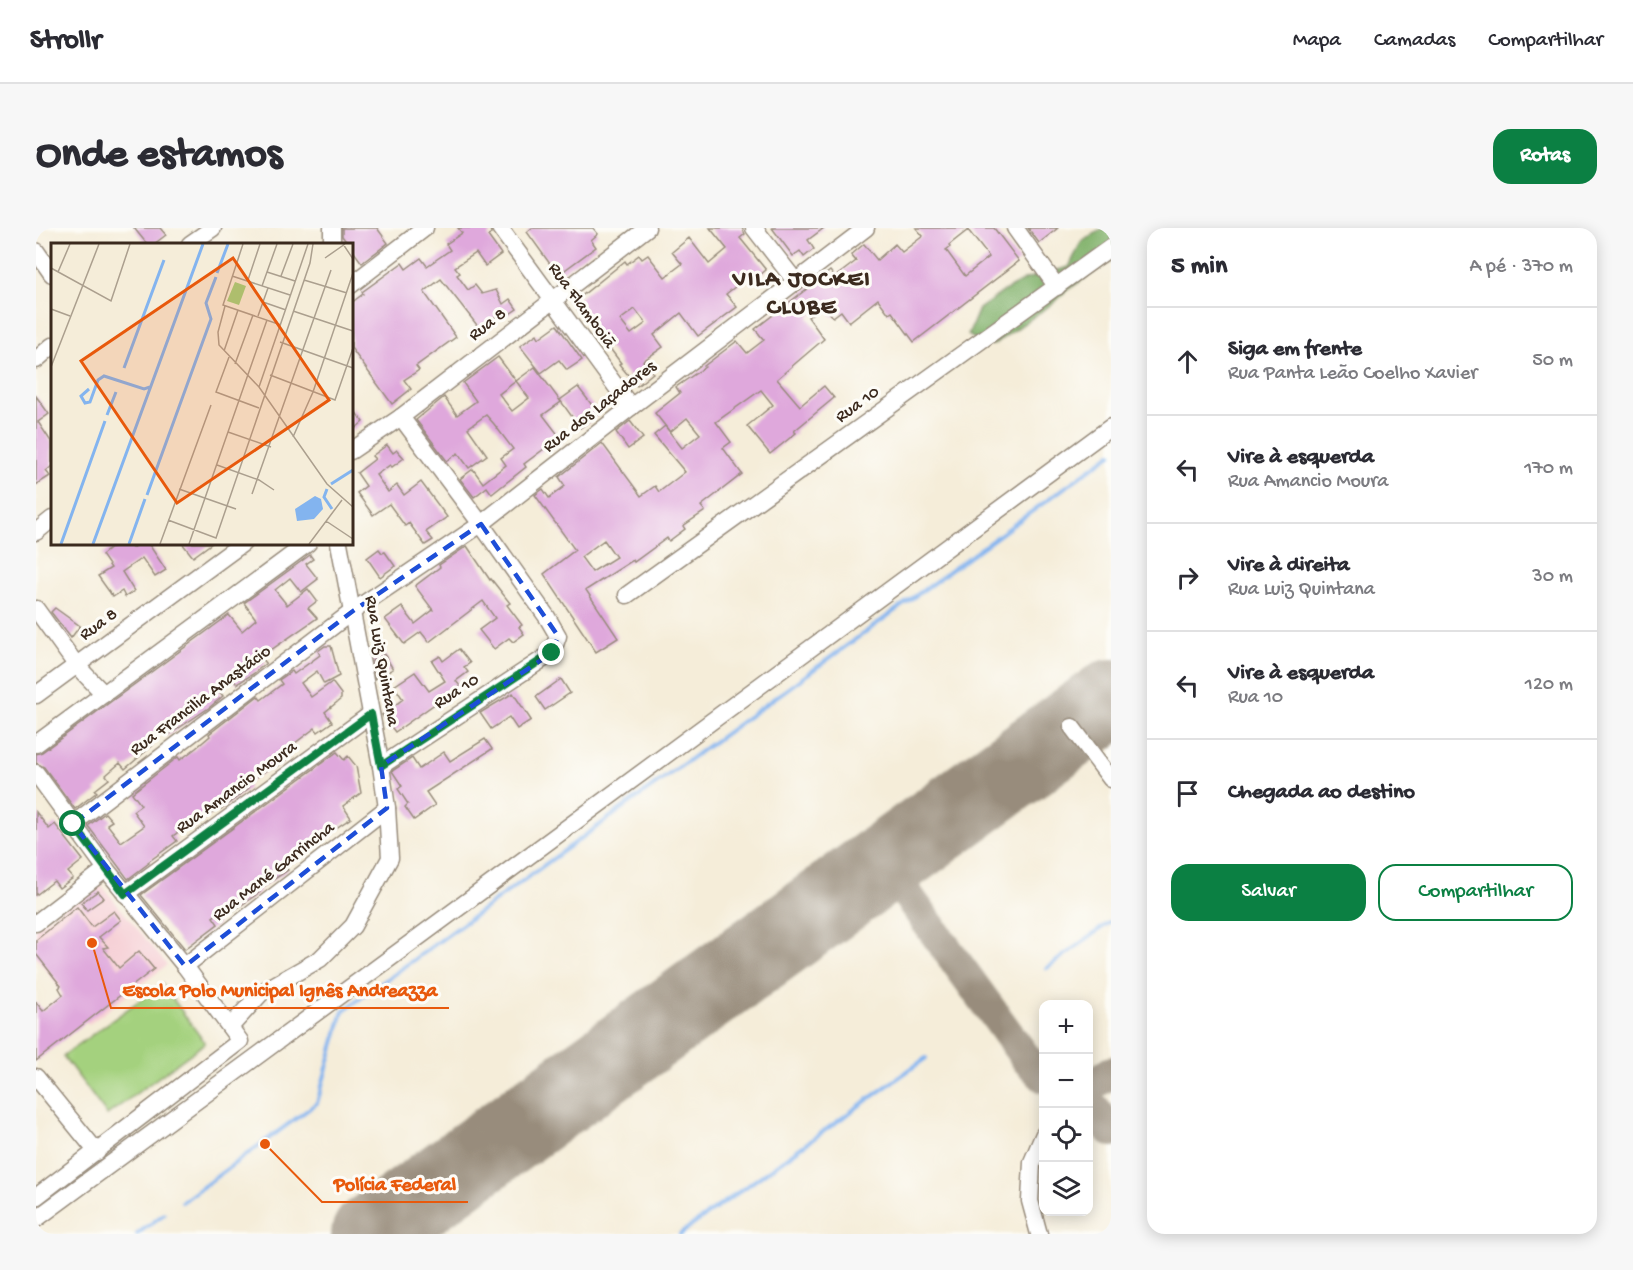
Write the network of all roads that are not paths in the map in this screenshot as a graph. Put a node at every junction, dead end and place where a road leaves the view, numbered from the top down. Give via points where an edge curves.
1 (213, 228) edge
2 (425, 228) edge
3 (500, 228) edge
4 (647, 228) edge
5 (754, 228) edge
6 (866, 228) edge
7 (1015, 228) edge
8 (191, 243) edge
9 (1111, 247) edge
10 (36, 251) edge
11 (51, 273) edge
12 (796, 282) junction
13 (352, 284) edge
14 (1057, 287) junction
15 (552, 301) junction
16 (51, 347) edge
17 (36, 360) edge
18 (631, 407) junction
19 (401, 417) junction
20 (1111, 427) edge
21 (352, 450) edge
22 (51, 520) edge
23 (481, 524) junction
24 (36, 532) edge
25 (242, 544) edge
26 (307, 544) edge
27 (339, 544) edge
28 (627, 595) dead end
29 (36, 609) edge
30 (353, 611) junction
31 (77, 666) junction
32 (104, 694) junction
33 (36, 695) edge
34 (371, 714) junction
35 (1072, 727) dead end
36 (36, 744) edge
37 (381, 766) junction
38 (36, 773) edge
39 (1111, 780) edge
40 (387, 808) junction
41 (73, 824) junction
42 (105, 869) junction
43 (125, 894) junction
44 (36, 923) edge
45 (184, 966) junction
46 (230, 1027) junction
47 (36, 1078) edge
48 (1039, 1146) edge
49 (96, 1152) junction
50 (36, 1197) edge
51 (36, 1219) edge
52 (1039, 1234) edge

1 - 8 street
2 - 13 street
3 - 15 street, Rua Flamboiã
4 - 15 street, Rua 8
5 - 12 street
6 - 12 street, Rua dos Laçadores
7 - 14 street
9 - 14 street, Rua 10
10 - 11 street
12 - 18 street, Rua dos Laçadores
14 - 28 street, Rua 10
15 - 18 street, Rua Flamboiã
15 - 19 street, Rua 8
16 - 17 street
18 - 23 street, Rua dos Laçadores
19 - 21 street, Rua 8
19 - 23 street
20 - 51 street
22 - 24 street
23 - 30 street, Rua dos Laçadores
23 - 37 street, Rua 10 via 548,617 558,636 552,653
25 - 31 street, Rua 8
26 - 32 street
27 - 30 street, Rua Luiz Quintana
29 - 31 street
30 - 34 street, Rua Luiz Quintana
30 - 41 street, Rua Francilia Anastácio
31 - 32 street
31 - 33 street, Rua 8
32 - 36 street
34 - 37 street, Rua Luiz Quintana
34 - 43 street, Rua Amancio Moura
35 - 39 street
37 - 40 street, Rua Luiz Quintana
38 - 41 street
40 - 45 street, Rua Mané Garrincha
40 - 46 street, Rua Luiz Quintana via 390,858 353,926 320,959 262,992
41 - 42 street
42 - 43 street
42 - 44 street
43 - 45 street
45 - 46 street
46 - 49 street via 240,1041
47 - 49 street
48 - 52 street via 1032,1162 1030,1201
49 - 50 street

